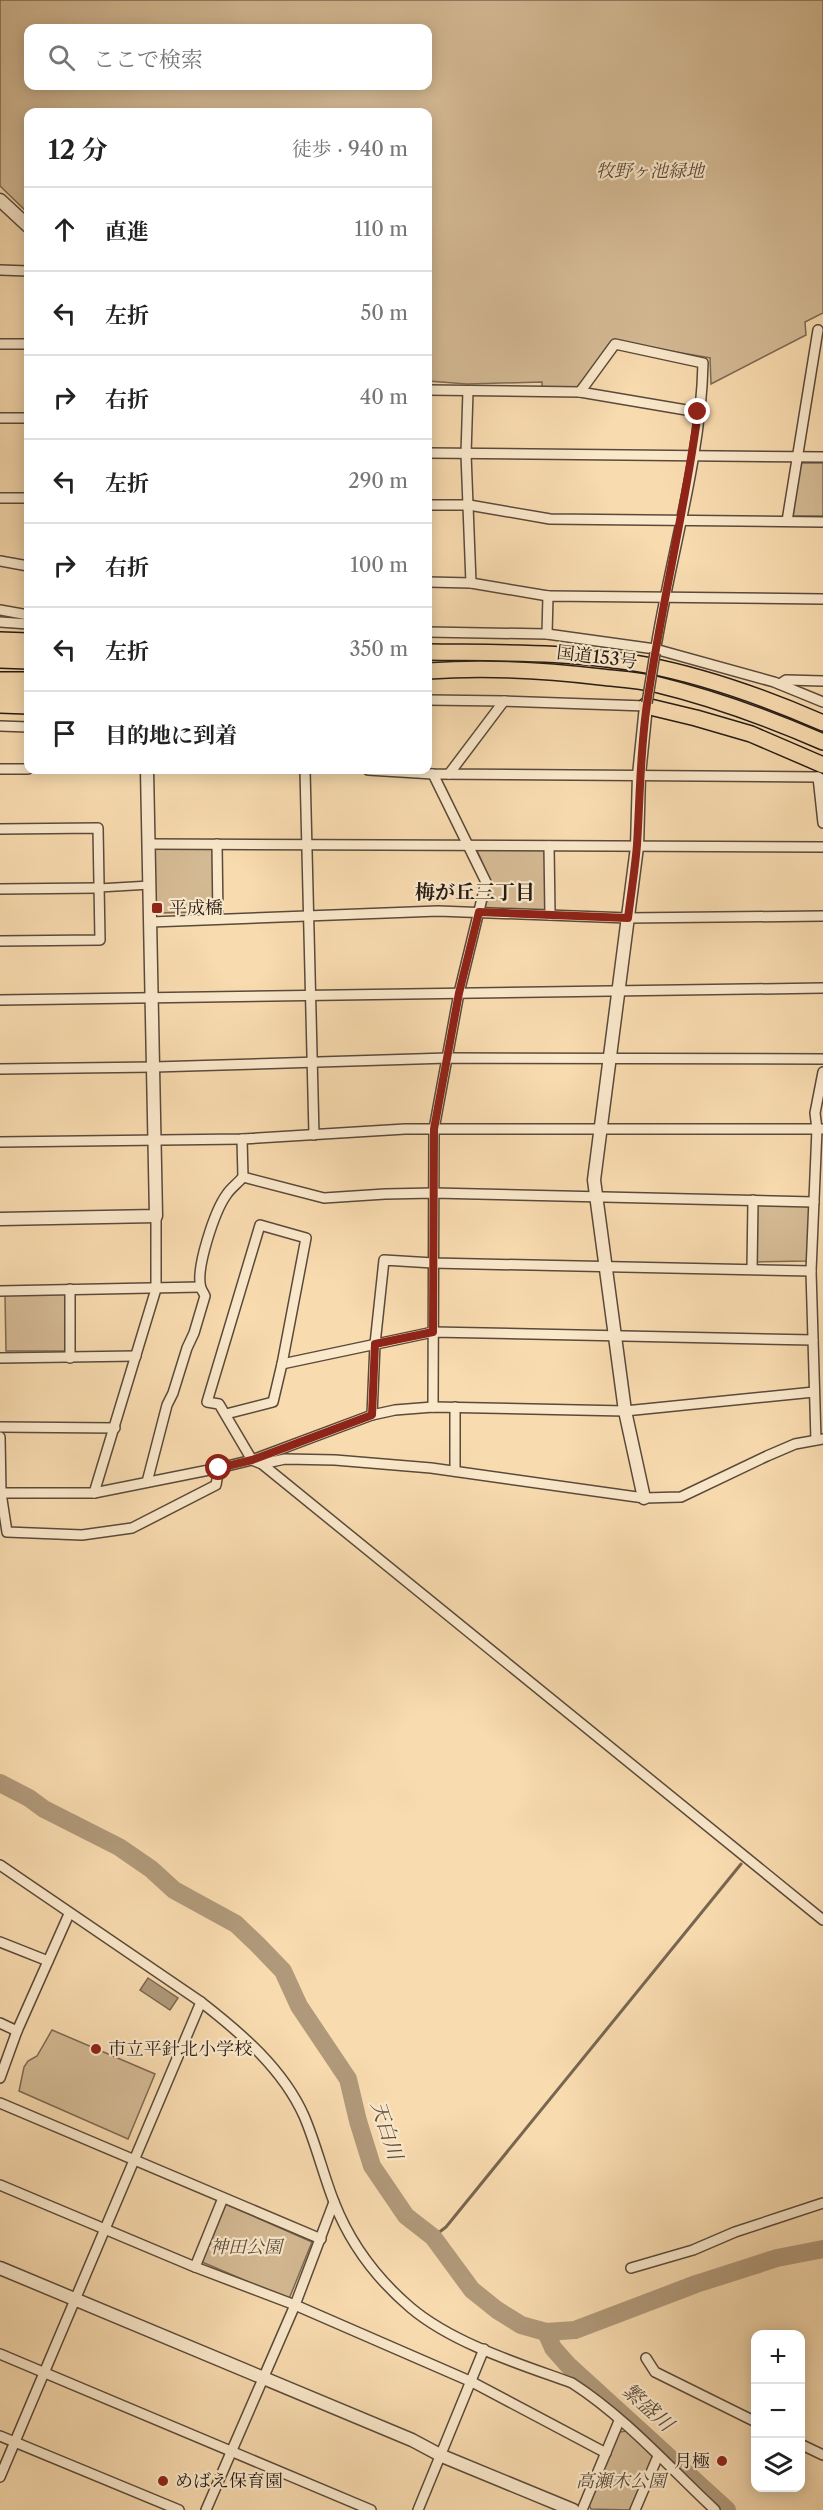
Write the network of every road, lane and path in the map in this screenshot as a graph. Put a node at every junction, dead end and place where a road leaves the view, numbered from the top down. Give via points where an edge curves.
1 (0, 200) edge
2 (24, 222) edge
3 (0, 270) edge
4 (24, 271) edge
5 (818, 330) dead end
6 (0, 344) edge
7 (24, 344) edge
8 (432, 390) edge
9 (468, 392) junction
10 (580, 392) junction
11 (698, 412) junction
12 (0, 418) edge
13 (24, 418) edge
14 (432, 453) edge
15 (466, 454) junction
16 (692, 457) junction
17 (823, 457) edge
18 (797, 458) junction
19 (0, 498) edge
20 (24, 498) edge
21 (432, 505) edge
22 (469, 505) junction
23 (786, 521) junction
24 (681, 522) junction
25 (823, 522) edge
26 (0, 561) edge
27 (24, 565) edge
28 (432, 582) edge
29 (471, 583) junction
30 (548, 596) junction
31 (665, 596) junction
32 (823, 599) edge
33 (0, 610) edge
34 (24, 614) edge
35 (0, 622) edge
36 (24, 624) edge
37 (432, 632) edge
38 (547, 634) junction
39 (0, 640) edge
40 (24, 641) edge
41 (0, 651) edge
42 (655, 651) junction
43 (432, 652) edge
44 (24, 653) edge
45 (0, 660) edge
46 (24, 661) edge
47 (432, 671) edge
48 (0, 680) edge
49 (24, 681) edge
50 (823, 681) edge
51 (780, 684) junction
52 (0, 691) edge
53 (24, 691) edge
54 (432, 700) edge
55 (504, 701) junction
56 (823, 702) edge
57 (0, 705) edge
58 (647, 705) junction
59 (24, 706) edge
60 (0, 722) edge
61 (823, 723) edge
62 (0, 726) edge
63 (10, 727) junction
64 (24, 727) edge
65 (823, 742) edge
66 (0, 769) edge
67 (24, 769) edge
68 (147, 774) edge
69 (305, 774) edge
70 (433, 774) joint
71 (449, 774) junction
72 (821, 774) edge
73 (639, 775) junction
74 (823, 823) edge
75 (0, 829) edge
76 (149, 844) junction
77 (217, 844) junction
78 (306, 845) junction
79 (467, 846) junction
80 (549, 846) junction
81 (637, 847) junction
82 (823, 848) edge
83 (150, 885) junction
84 (99, 888) junction
85 (0, 889) edge
86 (479, 912) junction
87 (550, 915) junction
88 (308, 916) junction
89 (823, 916) edge
90 (628, 918) junction
91 (218, 919) junction
92 (151, 922) junction
93 (0, 941) edge
94 (823, 988) edge
95 (619, 991) junction
96 (459, 993) junction
97 (310, 996) junction
98 (152, 998) junction
99 (0, 1000) edge
100 (448, 1058) junction
101 (610, 1058) junction
102 (823, 1059) edge
103 (312, 1063) junction
104 (154, 1068) junction
105 (0, 1069) edge
106 (823, 1072) edge
107 (434, 1129) junction
108 (820, 1129) edge
109 (600, 1130) junction
110 (314, 1136) junction
111 (242, 1138) junction
112 (155, 1140) junction
113 (0, 1142) edge
114 (243, 1178) junction
115 (819, 1179) edge
116 (434, 1193) junction
117 (595, 1197) junction
118 (753, 1200) junction
119 (814, 1202) junction
120 (156, 1216) junction
121 (0, 1220) edge
122 (818, 1237) edge
123 (433, 1263) junction
124 (605, 1266) junction
125 (753, 1269) junction
126 (811, 1271) junction
127 (200, 1287) junction
128 (70, 1289) junction
129 (156, 1289) junction
130 (0, 1291) edge
131 (433, 1332) junction
132 (615, 1335) junction
133 (813, 1340) junction
134 (375, 1344) junction
135 (136, 1356) junction
136 (0, 1358) edge
137 (70, 1358) junction
138 (282, 1364) junction
139 (814, 1392) junction
140 (433, 1407) junction
141 (454, 1407) junction
142 (625, 1411) junction
143 (226, 1414) junction
144 (372, 1415) junction
145 (0, 1427) edge
146 (115, 1428) junction
147 (0, 1437) edge
148 (820, 1439) edge
149 (252, 1460) junction
150 (262, 1464) junction
151 (219, 1468) junction
152 (455, 1471) junction
153 (147, 1482) junction
154 (0, 1493) edge
155 (94, 1493) junction
156 (644, 1498) junction
157 (0, 1865) edge
158 (69, 1914) junction
159 (823, 1920) edge
160 (0, 1941) edge
161 (48, 1961) junction
162 (201, 2002) junction
163 (0, 2023) edge
164 (17, 2031) junction
165 (0, 2079) edge
166 (0, 2103) edge
167 (135, 2160) junction
168 (0, 2185) edge
169 (223, 2198) junction
170 (334, 2202) junction
171 (823, 2203) edge
172 (107, 2228) junction
173 (321, 2239) junction
174 (195, 2267) junction
175 (0, 2268) edge
176 (631, 2268) dead end
177 (76, 2299) junction
178 (295, 2305) junction
179 (484, 2349) junction
180 (0, 2354) edge
181 (646, 2358) dead end
182 (45, 2373) junction
183 (264, 2378) junction
184 (472, 2382) junction
185 (751, 2420) edge
186 (619, 2421) junction
187 (0, 2436) edge
188 (15, 2442) junction
189 (805, 2446) edge
190 (233, 2452) junction
191 (606, 2453) junction
192 (823, 2455) edge
193 (442, 2456) junction
194 (658, 2456) junction
195 (0, 2477) edge
196 (179, 2510) edge
197 (206, 2510) edge
198 (371, 2510) edge
199 (418, 2510) edge
200 (573, 2510) edge
201 (582, 2510) edge
202 (635, 2510) edge
203 (715, 2510) edge

1 - 2 street
3 - 4 street
5 - 18 street
6 - 7 street
8 - 9 street
9 - 10 street
9 - 15 street
10 - 11 street
10 - 11 street via 615,344 703,363
11 - 16 street
12 - 13 street
14 - 15 street
15 - 16 street
15 - 22 street
16 - 18 street
16 - 24 street
17 - 18 street
18 - 23 street
19 - 20 street
21 - 22 street
22 - 24 street via 550,519
22 - 29 street
23 - 24 street
23 - 25 street
24 - 31 street
26 - 27 street
28 - 29 street
29 - 30 street
30 - 31 street
30 - 38 street
31 - 32 street
31 - 42 street
33 - 34 street
35 - 36 street
37 - 38 street
38 - 42 street
39 - 40 highway
41 - 44 highway
42 - 51 street
42 - 58 street, bridge
43 - 61 highway, 国道153号 via 537,654 644,664 751,693
45 - 46 highway
47 - 65 highway, 国道153号 via 548,670 652,683 721,702
48 - 49 highway
50 - 51 street via 786,680
51 - 56 street
52 - 53 highway
54 - 55 street
55 - 58 street
55 - 71 street
57 - 59 highway
58 - 72 highway via 750,735
58 - 73 street
60 - 63 street
62 - 63 street
63 - 64 street
66 - 67 street
68 - 76 street
69 - 78 street
70 - 71 street
70 - 79 street
71 - 73 street
72 - 73 street
72 - 74 street
73 - 81 street
75 - 84 street via 98,828
76 - 77 street
76 - 83 street
77 - 78 street
77 - 91 street
78 - 79 street
78 - 88 street
79 - 80 street
79 - 86 street via 486,882
80 - 81 street
80 - 87 street
81 - 82 street
81 - 90 street
83 - 84 street
83 - 92 street
84 - 85 street
84 - 93 street via 100,940
86 - 87 street
86 - 88 street
86 - 96 street
87 - 90 street
88 - 91 street
88 - 97 street
89 - 90 street
90 - 95 street
91 - 92 street
92 - 98 street
94 - 95 street
95 - 96 street
95 - 101 street
96 - 97 street
96 - 100 street
97 - 98 street
97 - 103 street
98 - 99 street
98 - 104 street
100 - 101 street
100 - 103 street
100 - 107 street
101 - 102 street
101 - 109 street
103 - 104 street
103 - 110 street
104 - 105 street
104 - 112 street
106 - 108 street via 815,1113
107 - 109 street
107 - 110 street
107 - 116 street
108 - 109 street
108 - 115 street
109 - 117 street
110 - 111 street
111 - 112 street
111 - 114 street
112 - 113 street
112 - 120 street
114 - 116 street via 324,1198
114 - 127 street via 220,1206 202,1264
115 - 119 street
116 - 117 street
116 - 123 street
117 - 118 street
117 - 124 street
118 - 119 street
118 - 125 street
119 - 122 street
120 - 121 street
120 - 129 street
122 - 126 street
123 - 124 street
123 - 131 street
123 - 134 street via 384,1260
124 - 125 street
124 - 132 street
125 - 126 street
126 - 133 street
127 - 129 street
127 - 153 street via 205,1296 167,1405
128 - 129 street
128 - 130 street
128 - 137 street
129 - 135 street
131 - 132 street
131 - 134 street
131 - 140 street
132 - 133 street
132 - 142 street
133 - 139 street
134 - 138 street
134 - 144 street
135 - 137 street
135 - 146 street
136 - 137 street
138 - 143 street via 273,1402
138 - 143 street via 306,1238 260,1225 207,1401 219,1404
139 - 142 street
139 - 148 street
140 - 141 street
140 - 144 street
141 - 142 street
141 - 152 street
142 - 156 street
143 - 149 street
144 - 149 street
145 - 146 street
146 - 155 street
147 - 154 street
148 - 156 street via 795,1444 681,1497
149 - 150 street
149 - 151 street
150 - 152 street via 285,1459 335,1460
150 - 159 street
151 - 153 street
151 - 154 street via 216,1485 132,1528 82,1535 7,1532
152 - 156 street
153 - 155 street
154 - 155 street
157 - 158 street
158 - 161 street
158 - 162 street
160 - 161 street
161 - 164 street
162 - 167 street
162 - 170 street via 231,2025 282,2080 303,2115
163 - 164 street
164 - 165 street
166 - 167 street
167 - 169 street
167 - 172 street
168 - 172 street
169 - 173 street
169 - 174 street
170 - 173 street
170 - 179 street via 358,2248 393,2291 432,2324
171 - 176 street
172 - 174 street
172 - 177 street
173 - 178 street
174 - 178 street
175 - 177 street
177 - 182 street
177 - 183 street
178 - 183 street
178 - 184 street
179 - 184 street
179 - 186 street via 572,2383
180 - 182 street
181 - 185 street via 655,2372
182 - 188 street
182 - 190 street
183 - 190 street
183 - 193 street
184 - 191 street
184 - 193 street
186 - 191 street
186 - 194 street
187 - 188 street
188 - 195 street
188 - 196 street
189 - 192 street
190 - 197 street
190 - 198 street
191 - 201 street
193 - 199 street
193 - 200 street
194 - 202 street
194 - 203 street

